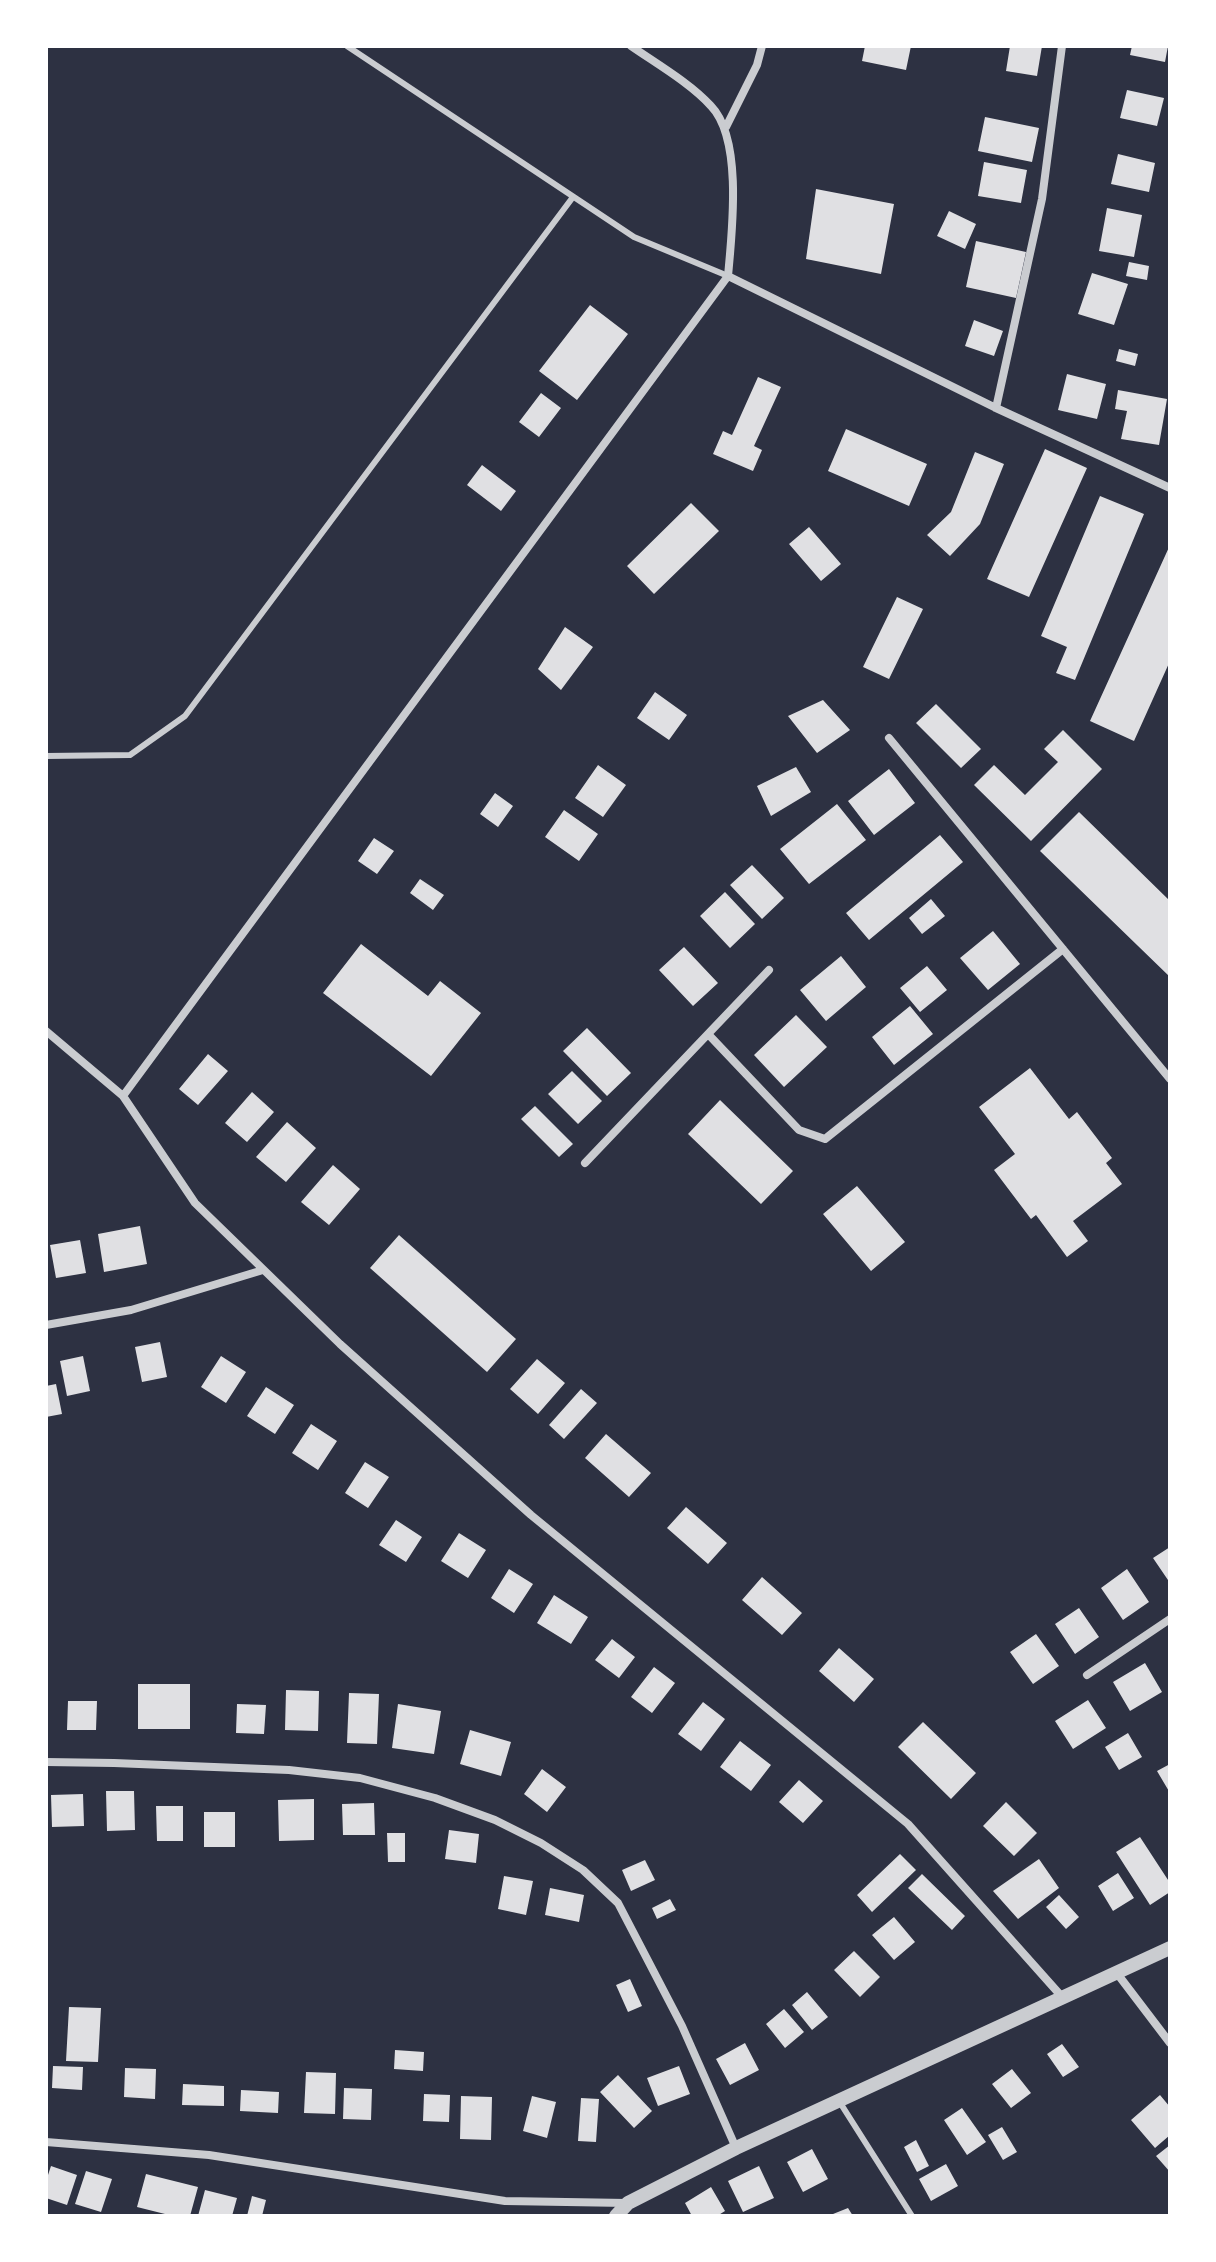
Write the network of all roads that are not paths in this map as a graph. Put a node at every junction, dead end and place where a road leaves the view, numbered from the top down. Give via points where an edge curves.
1 (347, 46) edge
2 (631, 46) edge
3 (762, 46) edge
4 (1062, 46) edge
5 (726, 127) junction
6 (573, 197) junction
7 (728, 276) junction
8 (996, 408) junction
9 (1170, 488) edge
10 (889, 738) dead end
11 (46, 756) edge
12 (1063, 949) junction
13 (769, 970) dead end
14 (46, 1031) edge
15 (708, 1034) junction
16 (1170, 1079) edge
17 (123, 1096) junction
18 (585, 1163) dead end
19 (263, 1270) junction
20 (46, 1325) edge
21 (1170, 1619) edge
22 (1087, 1675) dead end
23 (46, 1762) edge
24 (1170, 1948) edge
25 (1116, 1971) junction
26 (1063, 1998) junction
27 (1170, 2043) edge
28 (839, 2101) junction
29 (46, 2142) edge
30 (736, 2148) junction
31 (628, 2203) junction
32 (616, 2216) edge
33 (912, 2216) edge

1 - 6 lane
2 - 5 street via 712,107
3 - 5 street
4 - 8 street via 1042,199
5 - 7 street via 733,158
6 - 7 lane via 634,237
6 - 11 lane via 185,716 130,755
7 - 8 street
7 - 17 street
8 - 9 street
10 - 12 street
12 - 15 street via 825,1139 799,1130
12 - 16 street
13 - 15 street
14 - 17 street
15 - 18 street
17 - 19 street via 195,1203
19 - 20 street via 131,1310
19 - 26 street via 531,1515 908,1824
21 - 22 street
23 - 30 street via 289,1770 360,1778 435,1798 541,1843 583,1870 618,1903 682,2026
24 - 25 street
25 - 26 street
25 - 27 street
26 - 28 street
28 - 30 street
28 - 33 lane
29 - 31 street via 209,2155 505,2201
30 - 31 street
31 - 32 street

